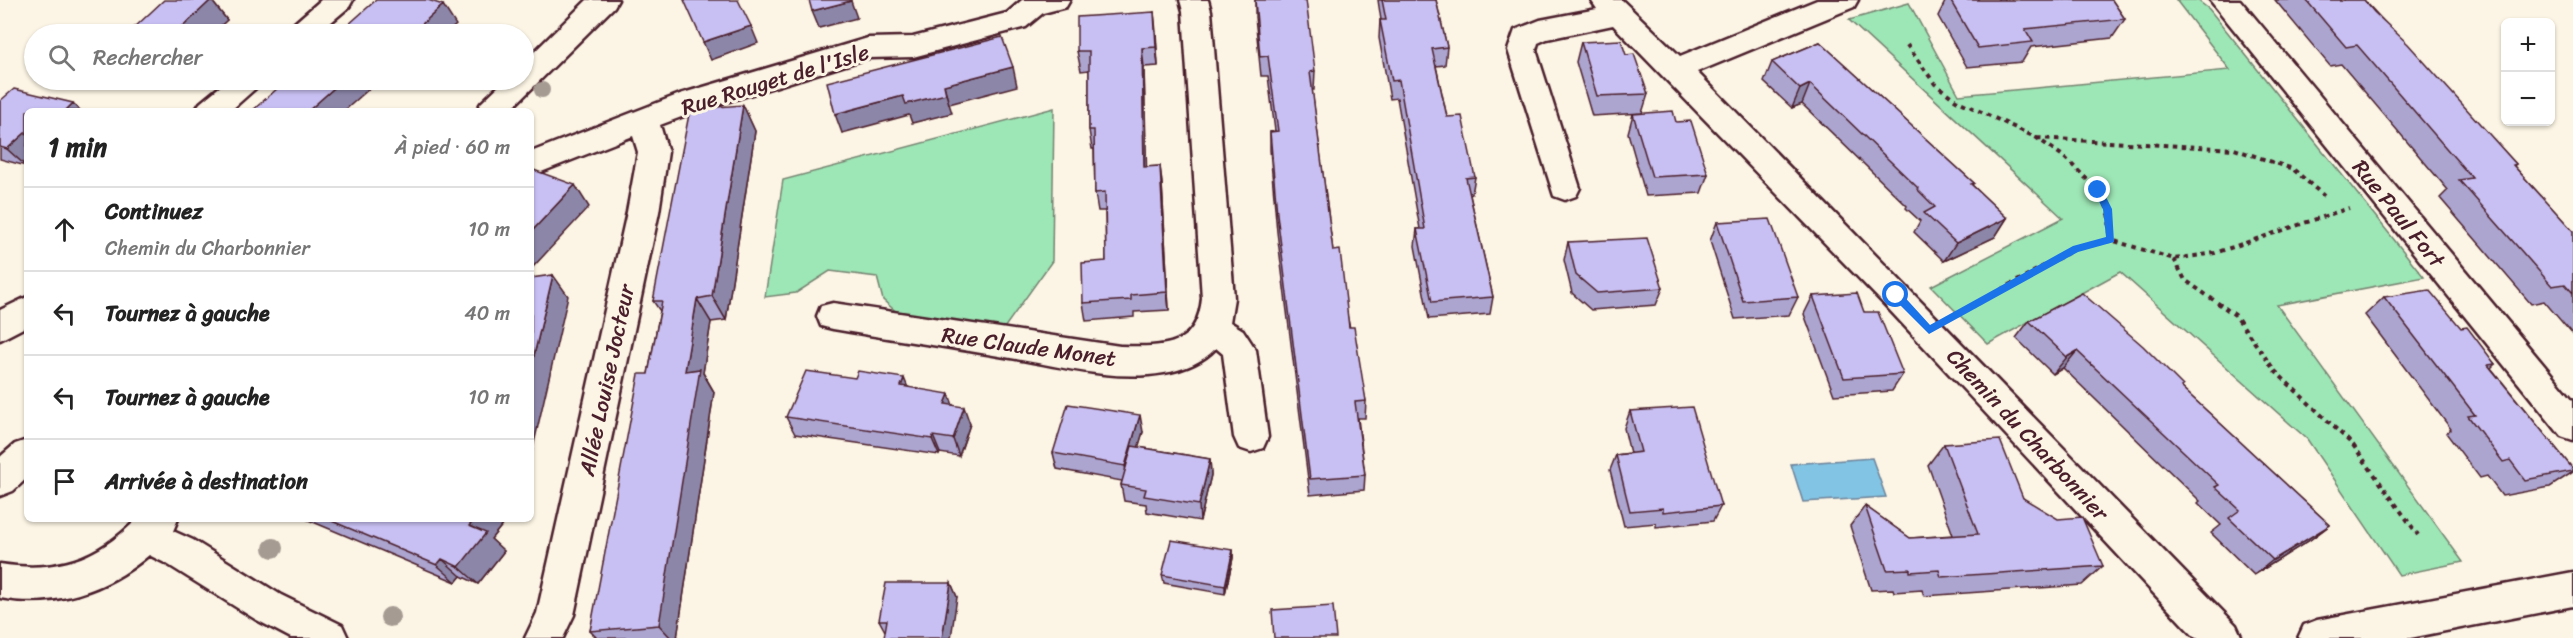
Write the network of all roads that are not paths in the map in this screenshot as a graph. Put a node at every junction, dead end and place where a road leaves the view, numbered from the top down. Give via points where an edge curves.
1 (339, 0) edge
2 (604, 0) edge
3 (1056, 0) edge
4 (1194, 0) edge
5 (1844, 0) edge
6 (2224, 0) edge
7 (1611, 7) edge
8 (311, 24) edge
9 (534, 69) edge
10 (1676, 69) junction
11 (235, 90) edge
12 (512, 90) edge
13 (214, 108) edge
14 (494, 108) edge
15 (644, 121) junction
16 (534, 163) edge
17 (1565, 188) dead end
18 (24, 312) edge
19 (834, 316) dead end
20 (0, 326) edge
21 (1213, 328) junction
22 (2573, 425) edge
23 (1251, 437) dead end
24 (154, 528) edge
25 (0, 582) edge
26 (2573, 589) edge
27 (308, 633) edge
28 (544, 638) edge
29 (2223, 638) edge
30 (2317, 638) edge

1 - 8 street
2 - 9 street
3 - 15 street, Rue Rouget de l'Isle via 1034,6 1016,20 913,47 868,48 690,102
4 - 21 street via 1218,298
5 - 10 street
6 - 22 street, Rue Paul Fort
7 - 10 street, Chemin du Charbonnier
7 - 17 street via 1525,37 1522,50
10 - 29 street, Chemin du Charbonnier
11 - 13 street
12 - 14 street
15 - 16 street, Rue Rouget de l'Isle
15 - 28 street, Allée Louise Jocteur via 653,152 643,212 555,615
18 - 20 street
19 - 21 street, Rue Claude Monet via 1142,362 1181,355 1207,338
21 - 23 street via 1239,350
24 - 25 street via 127,553 73,579 24,587
24 - 27 street via 180,552
26 - 30 street

